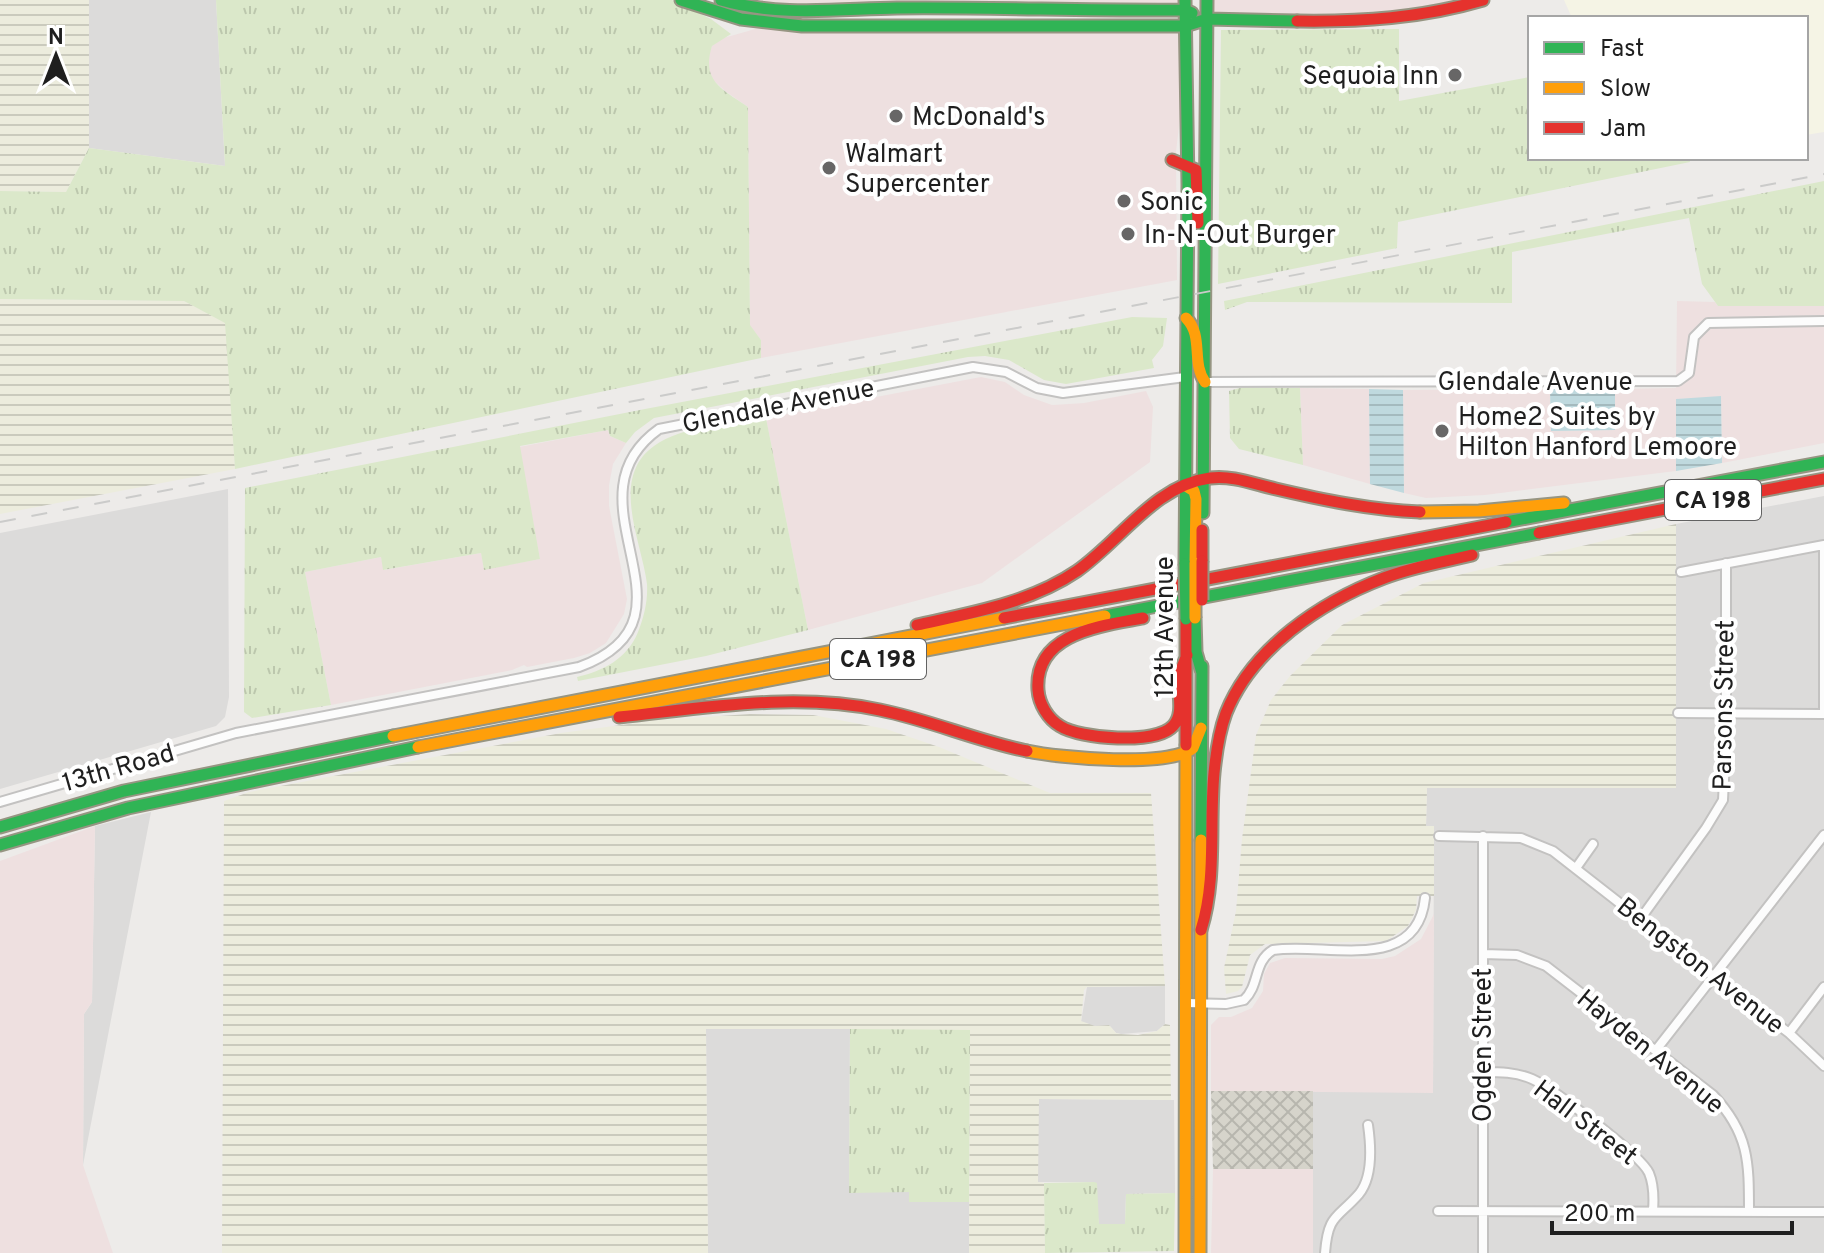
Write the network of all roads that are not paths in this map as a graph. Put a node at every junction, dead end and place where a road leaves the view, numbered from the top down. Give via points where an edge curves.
1 (681, 0) edge
2 (721, 0) edge
3 (1207, 0) edge
4 (1483, 0) edge
5 (1185, 5) edge
6 (1207, 19) junction
7 (1185, 26) junction
8 (1172, 160) dead end
9 (1188, 165) junction
10 (1205, 259) junction
11 (1186, 318) junction
12 (1824, 321) edge
13 (1185, 377) junction
14 (1205, 382) junction
15 (1824, 462) edge
16 (1204, 478) junction
17 (1824, 479) edge
18 (1186, 486) junction
19 (1632, 498) junction
20 (1602, 521) junction
21 (1824, 545) edge
22 (1194, 563) junction
23 (1726, 563) junction
24 (1681, 572) dead end
25 (1214, 595) junction
26 (1194, 618) junction
27 (1187, 655) junction
28 (750, 666) junction
29 (1678, 713) dead end
30 (1726, 713) junction
31 (1824, 714) edge
32 (543, 723) junction
33 (1201, 728) junction
34 (236, 733) joint
35 (1187, 755) junction
36 (0, 802) edge
37 (0, 827) edge
38 (1824, 835) edge
39 (1439, 836) dead end
40 (1483, 836) junction
41 (1593, 844) dead end
42 (0, 845) edge
43 (1576, 868) junction
44 (1425, 898) dead end
45 (1641, 918) junction
46 (1201, 930) junction
47 (1483, 954) junction
48 (1713, 976) junction
49 (1824, 987) edge
50 (1186, 1003) junction
51 (1201, 1003) junction
52 (1789, 1033) junction
53 (1656, 1050) junction
54 (1824, 1066) edge
55 (1482, 1072) junction
56 (1368, 1125) dead end
57 (1438, 1211) dead end
58 (1483, 1211) junction
59 (1653, 1211) junction
60 (1749, 1211) junction
61 (1824, 1212) edge
62 (1185, 1253) edge
63 (1200, 1253) edge
64 (1325, 1253) edge
65 (1483, 1253) edge

1 - 7 main road via 769,25
2 - 5 main road via 786,12
3 - 6 main road, 12th Avenue
4 - 6 main road via 1395,19
5 - 6 main road
5 - 7 main road
6 - 7 main road
6 - 10 main road, 12th Avenue
7 - 9 main road
8 - 9 main road
9 - 10 main road via 1198,176 1198,240
9 - 11 main road
10 - 14 main road, 12th Avenue
11 - 13 main road
11 - 14 main road via 1197,333 1196,370
12 - 14 street, Glendale Avenue via 1708,323 1694,337 1689,373 1678,381
13 - 18 main road
13 - 34 street, Glendale Avenue via 1063,393 1037,388 1006,372 973,367 659,429 641,444 625,471 622,510 637,601 629,630 610,654 579,667
14 - 16 main road, 12th Avenue
15 - 19 main road, CA 198
16 - 18 main road
16 - 19 main road via 1434,513
16 - 22 main road, 12th Avenue
17 - 20 main road, CA 198
18 - 22 main road via 1196,499
18 - 28 main road via 1075,572 1032,595
19 - 28 main road, CA 198
20 - 25 main road, CA 198
20 - 46 main road via 1381,579 1332,604 1261,658 1241,683 1222,726 1212,804 1209,910
21 - 23 street
21 - 31 street
22 - 26 main road, bridge
23 - 24 street
23 - 30 street, Parsons Street
25 - 27 main road via 1064,639 1042,663 1040,700 1052,721 1076,734 1159,735 1177,723 1179,677
25 - 32 main road, CA 198
26 - 27 main road, 12th Avenue
26 - 33 main road, 12th Avenue via 1202,673
27 - 35 main road, 12th Avenue
28 - 37 main road, CA 198 via 176,779
29 - 30 street
30 - 31 street
30 - 45 street, Parsons Street via 1723,800
32 - 35 main road via 803,702 911,716 1039,754
32 - 42 main road, CA 198 via 128,808
33 - 35 main road
33 - 46 main road, 12th Avenue
34 - 36 street, 13th Road
35 - 50 main road, 12th Avenue
38 - 48 street
39 - 40 street, Bengston Avenue
40 - 43 street, Bengston Avenue via 1536,842
40 - 47 street, Ogden Street
41 - 43 street
43 - 45 street, Bengston Avenue
44 - 51 street via 1422,915 1400,944 1273,950 1258,965 1255,985 1244,1000
45 - 48 street, Bengston Avenue
46 - 51 main road, 12th Avenue
47 - 53 street, Hayden Avenue via 1517,955 1546,966
47 - 55 street, Ogden Street
48 - 52 street, Bengston Avenue
48 - 53 street
49 - 52 street
50 - 51 street
50 - 62 main road, 12th Avenue
51 - 63 main road, 12th Avenue
52 - 54 street, Bengston Avenue
53 - 60 street, Hayden Avenue via 1713,1095 1733,1119 1747,1152
55 - 58 street, Ogden Street
55 - 59 street, Hall Street via 1535,1080 1633,1154 1648,1171
56 - 64 street via 1367,1179 1359,1194 1337,1212
57 - 58 street
58 - 59 street
58 - 65 street, Ogden Street
59 - 60 street
60 - 61 street

